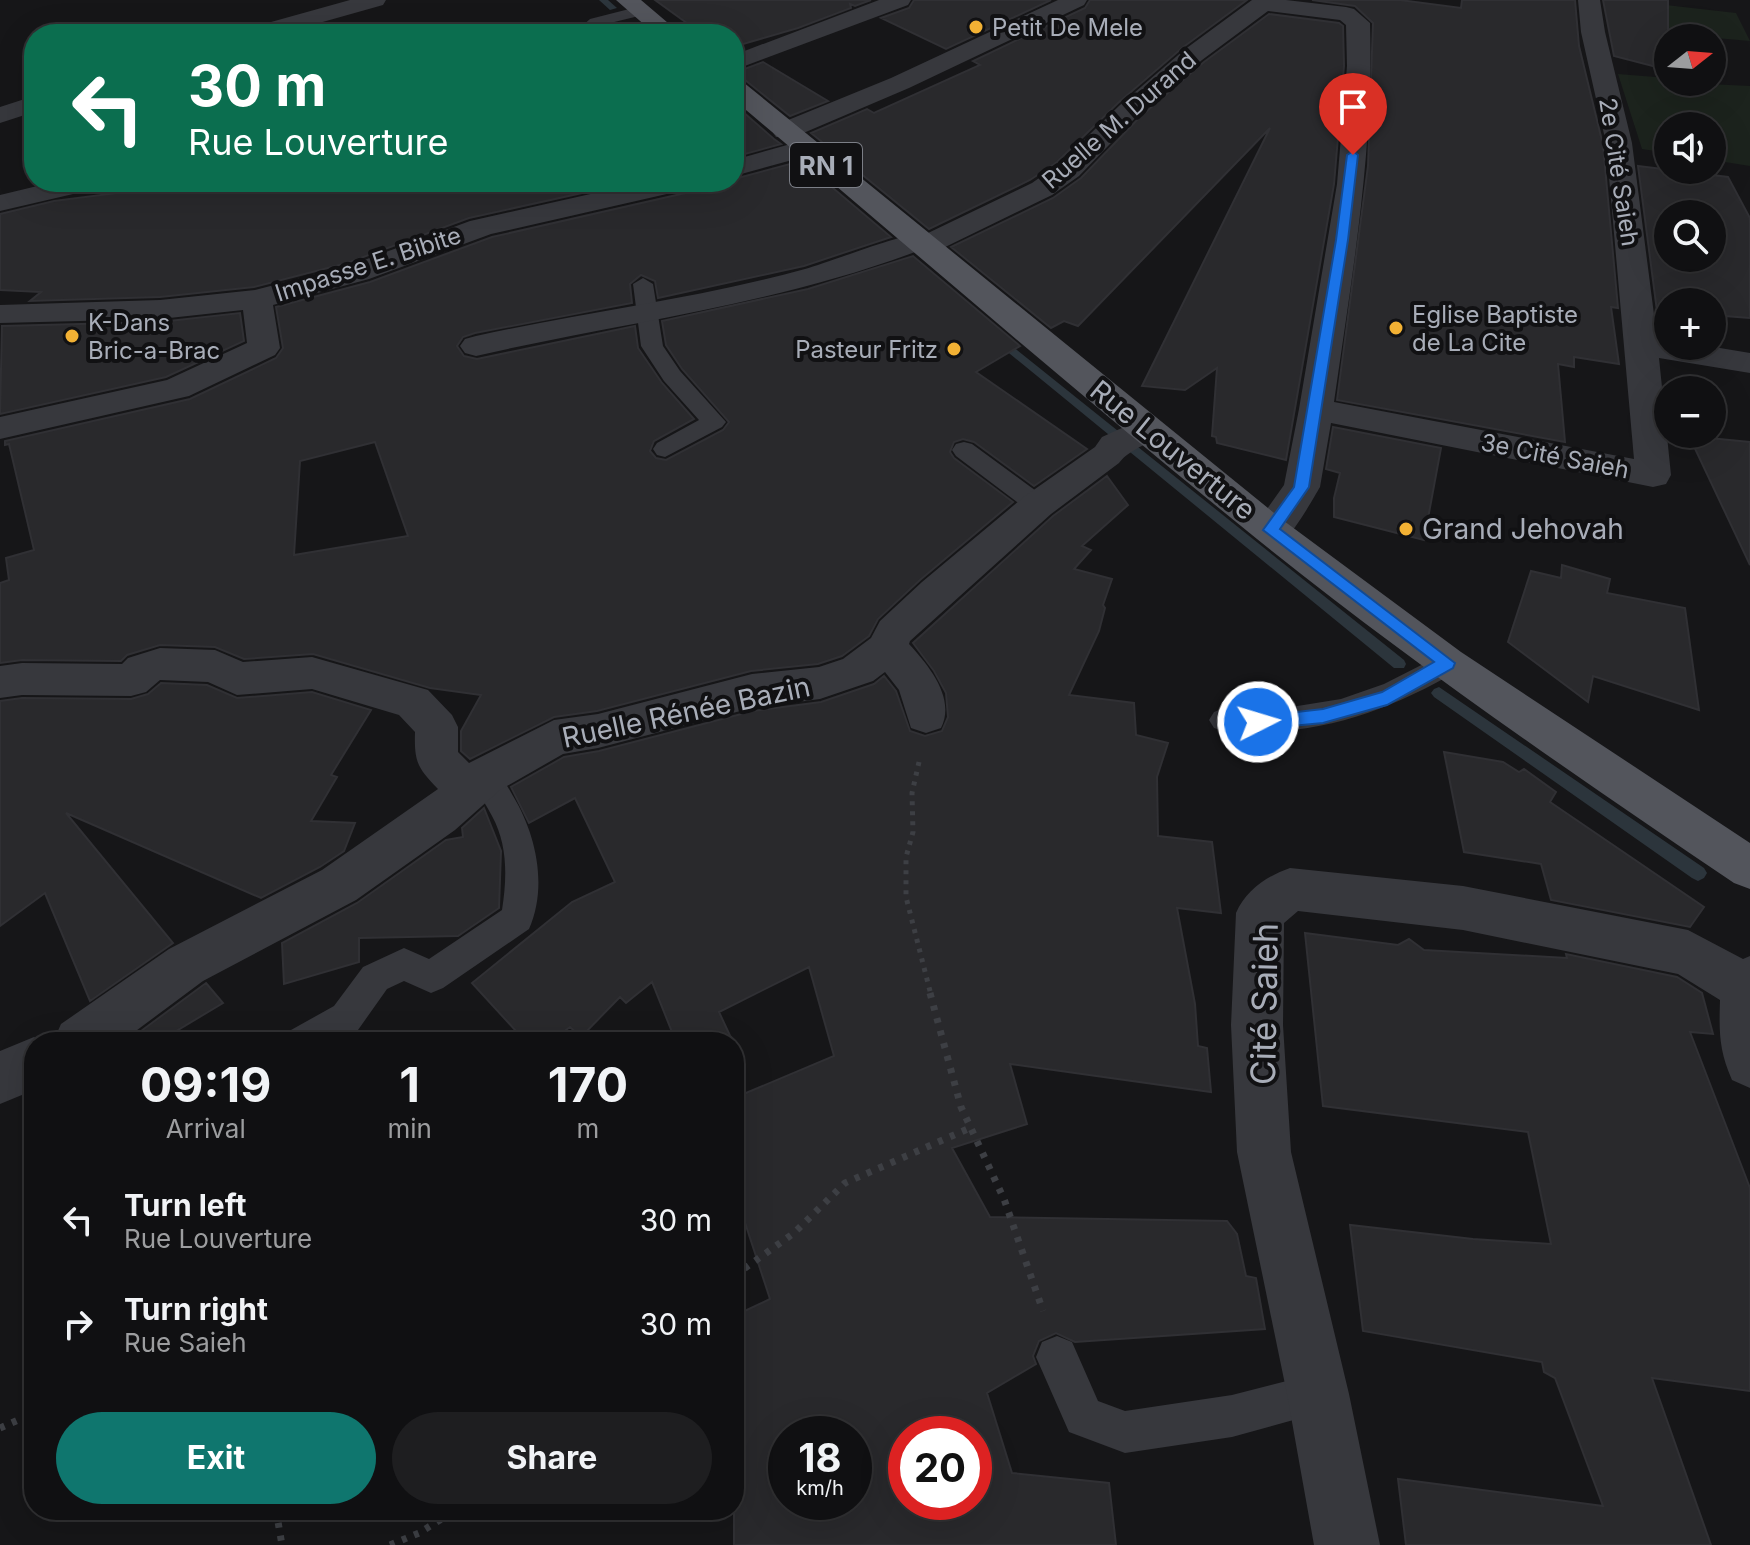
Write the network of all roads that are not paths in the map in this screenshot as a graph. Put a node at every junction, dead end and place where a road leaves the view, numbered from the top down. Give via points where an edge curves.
1 (375, 0) edge
2 (900, 0) edge
3 (1076, 0) edge
4 (1589, 0) edge
5 (1263, 2) edge
6 (634, 6) edge
7 (290, 24) edge
8 (594, 24) edge
9 (656, 24) edge
10 (744, 59) edge
11 (744, 98) edge
12 (24, 107) edge
13 (0, 115) edge
14 (789, 147) junction
15 (744, 164) edge
16 (47, 192) edge
17 (637, 192) edge
18 (0, 203) edge
19 (908, 247) junction
20 (645, 297) junction
21 (257, 299) junction
22 (0, 314) edge
23 (1642, 345) junction
24 (476, 346) dead end
25 (1750, 363) edge
26 (1316, 409) junction
27 (0, 428) edge
28 (1129, 443) junction
29 (665, 449) dead end
30 (964, 450) dead end
31 (1038, 505) junction
32 (1271, 530) junction
33 (887, 648) junction
34 (1447, 663) junction
35 (0, 682) edge
36 (926, 716) road end
37 (1224, 720) dead end
38 (476, 783) junction
39 (1750, 868) edge
40 (1748, 984) edge
41 (93, 1032) edge
42 (321, 1032) edge
43 (1750, 1062) edge
44 (24, 1067) edge
45 (0, 1078) edge
46 (1057, 1357) road end
47 (1318, 1394) junction
48 (1347, 1545) edge

1 - 7 street
2 - 10 street
3 - 14 street via 900,83
4 - 23 street, 2e Cité Saieh via 1619,143
5 - 19 street, Ruelle M. Durand via 1193,55 1042,189
5 - 26 street via 1346,14 1358,23 1351,184
6 - 8 lane
6 - 9 main road
11 - 14 main road, Rue Louverture / RN 1
12 - 13 street
14 - 15 street
14 - 19 main road, Rue Louverture / RN 1
16 - 18 street
17 - 21 street, Impasse E. Bibite via 495,223 383,263
19 - 20 street via 758,289
19 - 28 main road, Rue Louverture / RN 1
20 - 24 street
20 - 29 lane via 658,357 714,422
21 - 22 street, Impasse E. Bibite via 77,314
21 - 27 street via 264,348 177,389
23 - 25 street
23 - 26 street, 3e Cité Saieh via 1653,475
26 - 32 street via 1302,487
28 - 31 street, Ruelle Rénée Bazin
28 - 32 main road, Rue Louverture / RN 1
30 - 31 lane
31 - 33 street, Ruelle Rénée Bazin via 936,592 894,632
32 - 34 main road, Rue Louverture / RN 1
33 - 36 street via 916,679
33 - 38 street, Ruelle Rénée Bazin via 858,670 820,683 752,691 554,738
34 - 37 lane via 1387,698 1323,716
34 - 39 main road, Rue Louverture / RN 1
35 - 38 street via 131,680 160,664 215,666 237,679 312,673 413,702 437,727 436,758
38 - 41 street, Ruelle Rénée Bazin via 439,816 339,885 186,965
38 - 42 lane via 513,823 524,879 517,918 431,977 404,964 375,978 346,1018
40 - 43 street via 1744,1045
40 - 47 street, Cité Saieh via 1688,953 1463,908 1290,889 1260,913 1257,1025 1264,1152
44 - 45 street
46 - 47 lane via 1084,1417 1125,1432 1232,1416
47 - 48 street, Cité Saieh

